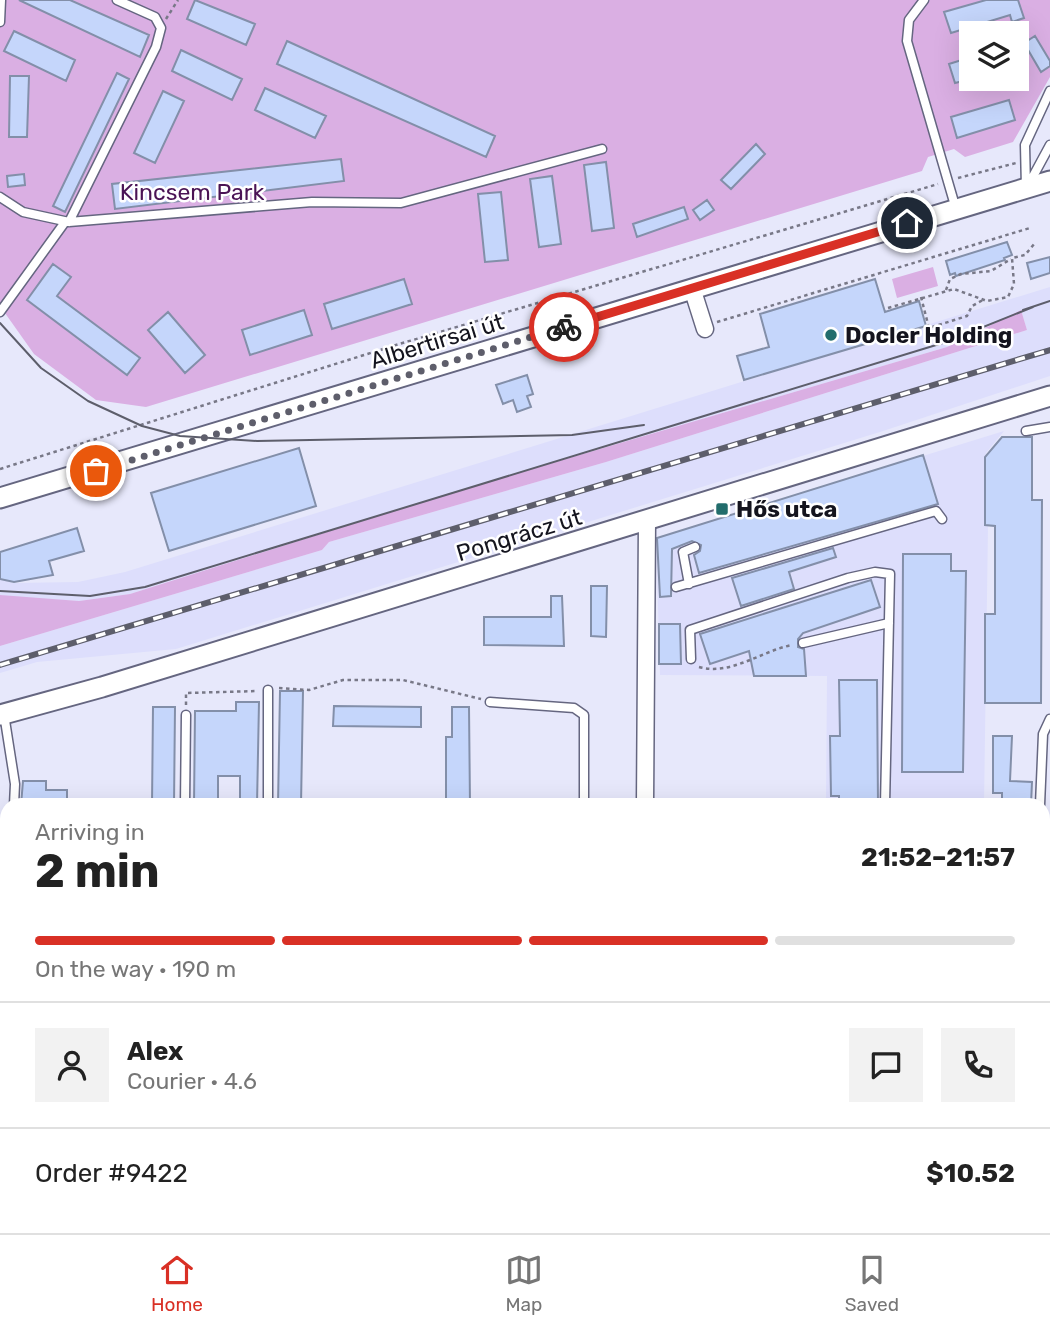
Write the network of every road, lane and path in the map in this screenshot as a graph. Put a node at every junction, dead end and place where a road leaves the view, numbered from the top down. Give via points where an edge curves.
1 (1, 0) edge
2 (117, 0) edge
3 (178, 0) edge
4 (924, 0) edge
5 (0, 22) edge
6 (161, 28) junction
7 (1050, 91) edge
8 (1050, 145) edge
9 (602, 149) dead end
10 (1025, 158) junction
11 (949, 181) junction
12 (1050, 181) edge
13 (1026, 188) junction
14 (0, 197) edge
15 (956, 209) junction
16 (67, 222) junction
17 (1030, 228) dead end
18 (1035, 243) dead end
19 (1012, 258) junction
20 (692, 288) junction
21 (946, 290) junction
22 (921, 297) junction
23 (983, 300) junction
24 (888, 308) dead end
25 (0, 312) edge
26 (704, 327) joint
27 (1050, 396) edge
28 (1050, 427) edge
29 (1026, 431) dead end
30 (0, 469) edge
31 (1, 494) edge
32 (942, 519) dead end
33 (647, 522) junction
34 (695, 547) dead end
35 (689, 584) junction
36 (676, 587) dead end
37 (889, 623) junction
38 (803, 643) joint
39 (691, 659) joint
40 (268, 690) junction
41 (490, 702) joint
42 (2, 715) edge
43 (186, 715) joint
44 (1050, 719) edge
45 (14, 798) edge
46 (185, 798) edge
47 (268, 798) edge
48 (584, 798) edge
49 (645, 798) edge
50 (885, 798) edge
51 (1040, 798) edge

1 - 5 lane
2 - 6 lane via 155,17
3 - 6 path
4 - 11 lane via 909,20 907,41
6 - 16 lane via 156,47
7 - 10 lane via 1027,138
8 - 13 lane
9 - 16 lane via 401,203 312,202
10 - 11 path
10 - 13 lane
11 - 15 lane
11 - 30 path via 396,345
12 - 13 street, Albertirsai út
13 - 15 street, Albertirsai út
14 - 16 lane via 23,212
15 - 20 street, Albertirsai út
16 - 25 lane
17 - 26 path
18 - 19 path via 1026,255
19 - 21 path via 991,271 950,279
19 - 23 path via 1014,284 1008,297
20 - 26 street
20 - 31 street, Albertirsai út
21 - 22 path
21 - 23 path
22 - 23 path via 929,328 967,316 972,306
22 - 24 path
27 - 33 street, Pongrácz út
28 - 29 lane
32 - 35 lane via 936,511
33 - 42 street, Pongrácz út
33 - 49 street
34 - 35 lane via 683,552
35 - 36 lane
37 - 38 lane
37 - 39 lane via 890,574 874,572 690,630
37 - 50 lane
38 - 39 path via 753,656 738,666 711,670 693,665
40 - 41 path via 309,690 343,680 403,680
40 - 43 path via 186,693
40 - 47 lane
41 - 48 lane via 574,708 584,715
42 - 45 lane
43 - 46 lane
44 - 51 lane via 1043,734

